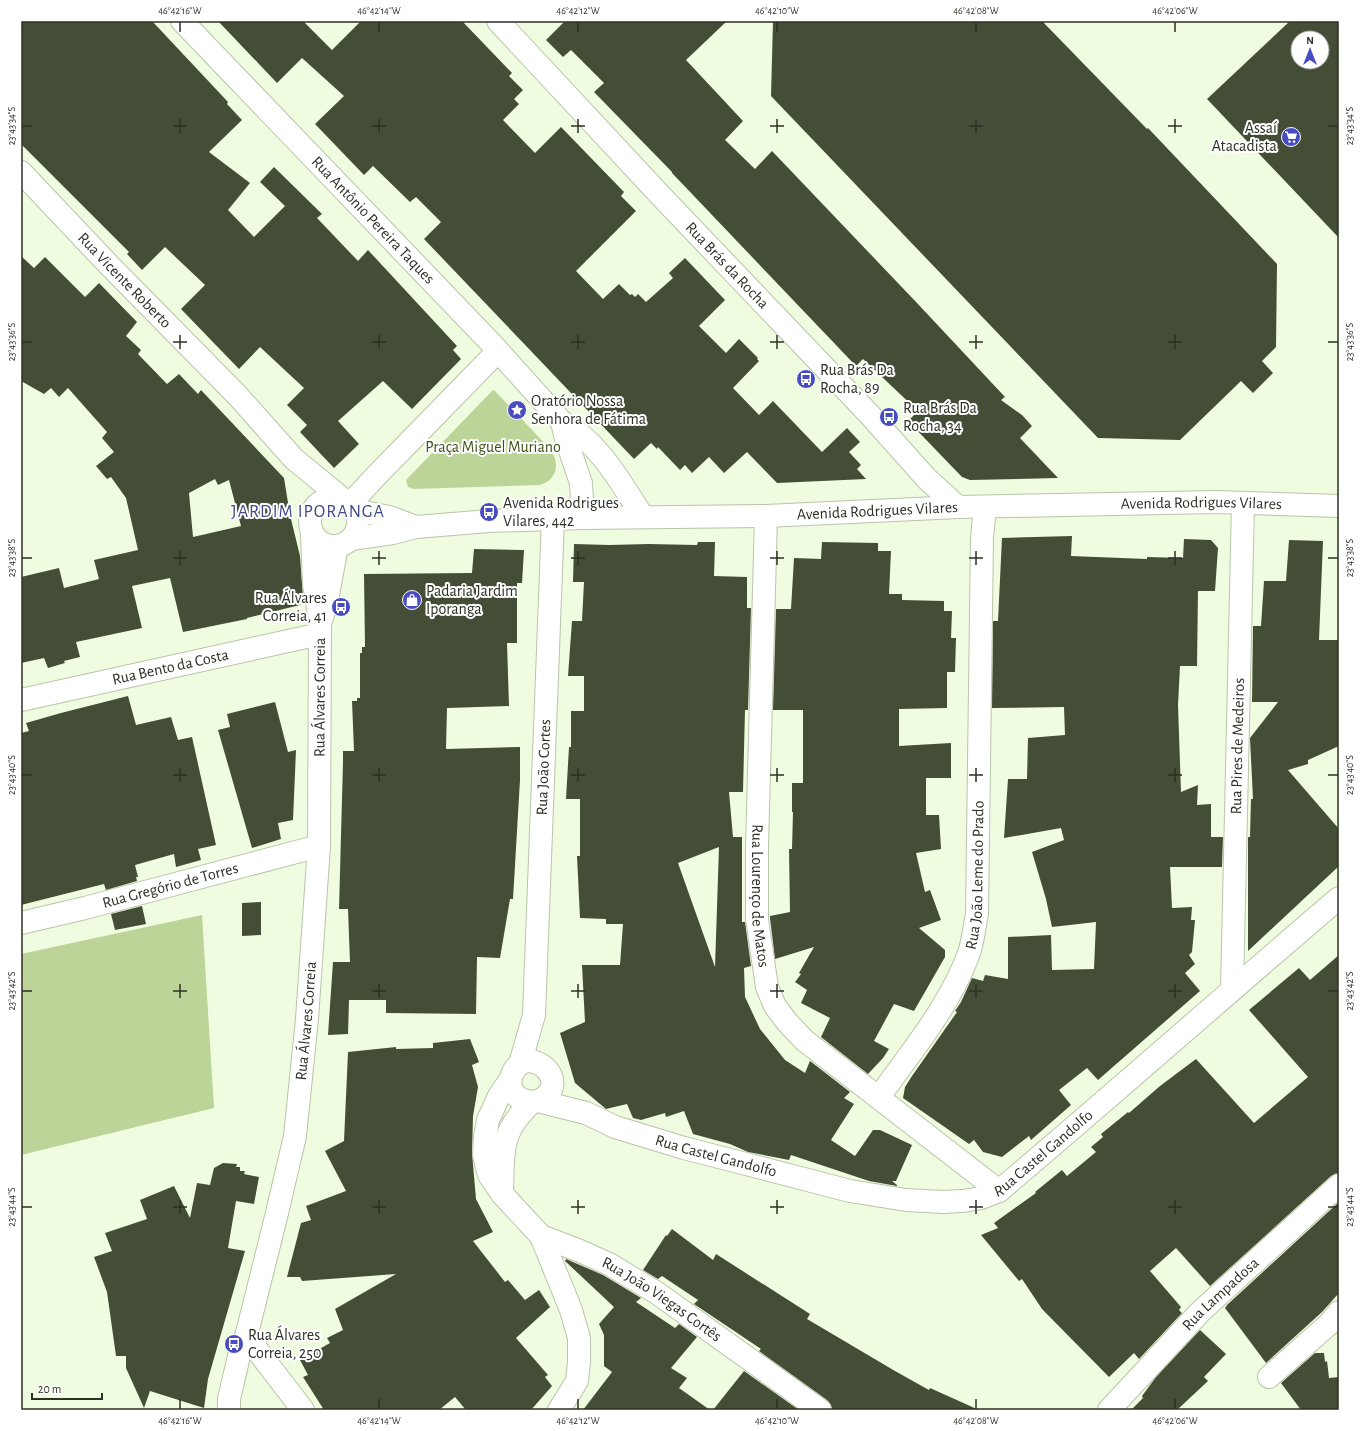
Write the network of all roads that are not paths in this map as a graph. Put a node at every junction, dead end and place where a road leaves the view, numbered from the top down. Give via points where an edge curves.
1 (182, 21) edge
2 (498, 21) edge
3 (21, 172) edge
4 (498, 351) junction
5 (562, 422) junction
6 (294, 459) junction
7 (1243, 503) junction
8 (350, 505) junction
9 (1339, 506) edge
10 (958, 507) junction
11 (985, 507) junction
12 (313, 508) junction
13 (766, 516) junction
14 (643, 517) junction
15 (583, 518) junction
16 (553, 519) junction
17 (416, 527) junction
18 (312, 534) junction
19 (344, 543) junction
20 (320, 629) junction
21 (21, 700) edge
22 (319, 846) junction
23 (1339, 898) edge
24 (21, 923) edge
25 (1232, 989) junction
26 (534, 1015) junction
27 (515, 1072) junction
28 (549, 1073) junction
29 (879, 1097) junction
30 (534, 1102) junction
31 (586, 1113) junction
32 (1339, 1185) edge
33 (999, 1191) junction
34 (502, 1194) junction
35 (541, 1236) junction
36 (1336, 1320) edge
37 (247, 1333) junction
38 (1269, 1377) dead end
39 (229, 1410) edge
40 (302, 1410) edge
41 (559, 1410) edge
42 (820, 1410) edge
43 (1109, 1410) edge

1 - 4 street, Rua Antônio Pereira Taques
2 - 10 street, Rua Brás da Rocha via 864,408 927,479
3 - 6 street, Rua Vicente Roberto via 237,395
4 - 5 street, Rua Antônio Pereira Taques
4 - 8 street
5 - 14 street, Rua Antônio Pereira Taques via 573,428 600,455
5 - 15 street, Rua Antônio Pereira Taques via 581,483
6 - 8 street, Rua Vicente Roberto
6 - 12 street, Rua Vicente Roberto
7 - 9 street, Avenida Rodrigues Vilares
7 - 11 street, Avenida Rodrigues Vilares
7 - 25 street, Rua Pires de Medeiros
8 - 12 street via 337,498 324,499
8 - 17 street, Avenida Rodrigues Vilares
8 - 19 street via 358,518 358,525 356,533
10 - 11 street, Avenida Rodrigues Vilares
10 - 13 street, Avenida Rodrigues Vilares
11 - 29 street, Rua João Leme do Prado via 982,546 977,914 974,934 968,956 941,1011
12 - 18 street via 309,521
13 - 14 street, Avenida Rodrigues Vilares
13 - 29 street, Rua Lourenço de Matos via 757,919 767,987 775,1006 804,1040
14 - 15 street, Avenida Rodrigues Vilares
15 - 16 street, Avenida Rodrigues Vilares
16 - 17 street, Avenida Rodrigues Vilares via 478,521
16 - 26 street, Rua João Cortes
17 - 19 street, Avenida Rodrigues Vilares
18 - 19 street via 323,544 330,546
18 - 20 street, Rua Álvares Correia via 314,584
19 - 20 street, Rua Álvares Correia
20 - 21 street, Rua Bento da Costa
20 - 22 street, Rua Álvares Correia
22 - 24 street, Rua Gregório de Torres
22 - 37 street, Rua Álvares Correia via 307,1019 295,1136
23 - 25 street, Rua Castel Gandolfo
25 - 33 street, Rua Castel Gandolfo
26 - 27 street, Rua João Viegas Cortês
26 - 28 street
27 - 28 street via 533,1061
27 - 30 street via 511,1087 514,1093 524,1101
27 - 34 street, Rua João Viegas Cortês via 493,1107 485,1137 484,1154 489,1175
28 - 30 street via 549,1093
28 - 31 street, Rua Castel Gandolfo
29 - 33 street, Rua Lourenço de Matos
30 - 31 street, Rua Castel Gandolfo
30 - 34 street via 509,1131
31 - 33 street, Rua Castel Gandolfo via 615,1127 684,1148 850,1191 906,1200 943,1202 963,1202
32 - 43 street, Rua Lampadosa via 1200,1312
34 - 35 street, Rua João Viegas Cortês
35 - 41 street via 571,1310 578,1338 577,1381
35 - 42 street, Rua João Viegas Cortês via 609,1264 657,1293
36 - 38 street
37 - 39 street, Rua Álvares Correia via 239,1356
37 - 40 street

